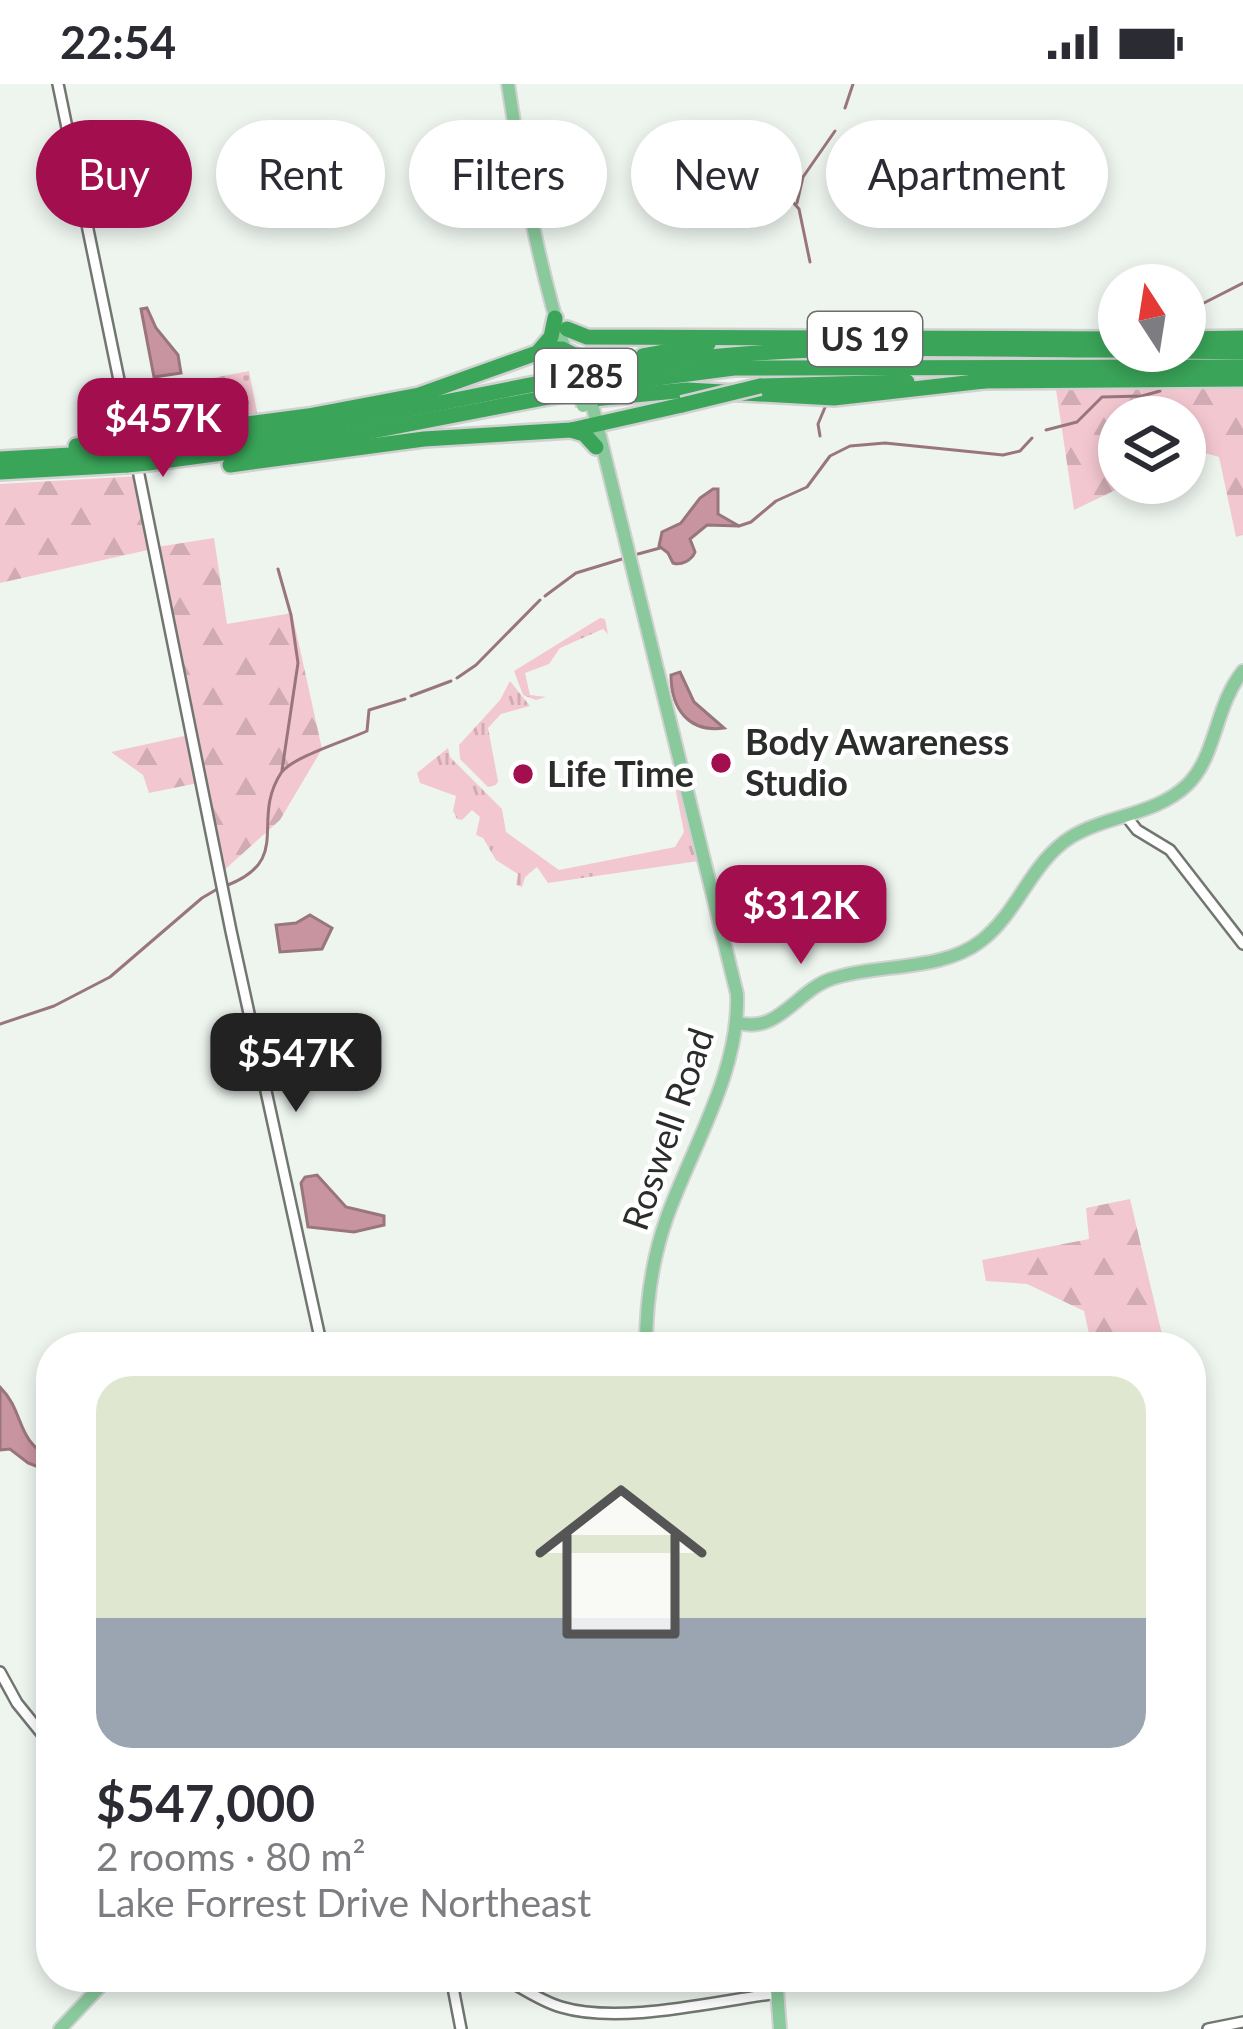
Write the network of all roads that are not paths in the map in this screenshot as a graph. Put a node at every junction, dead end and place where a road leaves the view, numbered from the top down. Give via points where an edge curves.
1 (58, 84) edge
2 (508, 84) edge
3 (561, 323) junction
4 (746, 338) junction
5 (1243, 338) edge
6 (1098, 339) edge
7 (1206, 339) edge
8 (1098, 350) edge
9 (1206, 351) edge
10 (537, 352) junction
11 (573, 352) junction
12 (1243, 352) edge
13 (928, 365) junction
14 (1243, 367) edge
15 (1243, 379) edge
16 (984, 381) junction
17 (760, 386) junction
18 (433, 407) junction
19 (600, 423) junction
20 (417, 424) junction
21 (571, 430) junction
22 (600, 446) junction
23 (0, 456) edge
24 (148, 456) junction
25 (125, 458) junction
26 (0, 472) edge
27 (1243, 671) edge
28 (1126, 816) junction
29 (1243, 944) edge
30 (736, 1022) junction
31 (319, 1332) edge
32 (647, 1332) edge
33 (0, 1672) edge
34 (36, 1726) edge
35 (95, 1992) edge
36 (454, 1992) edge
37 (531, 1992) edge
38 (778, 1993) joint
39 (1243, 2022) edge
40 (782, 2027) edge
41 (59, 2029) edge
42 (461, 2029) edge
43 (1208, 2029) edge

1 - 31 street
2 - 3 main road via 527,209
3 - 10 highway
3 - 11 highway
3 - 11 main road
4 - 6 highway, US 19
4 - 11 highway, US 19
4 - 18 highway via 587,366
5 - 7 highway
8 - 18 highway, I 285 via 756,353 646,365
9 - 12 highway
10 - 11 highway
10 - 24 highway via 441,389
11 - 19 main road, bridge
13 - 14 highway, I 285
13 - 17 highway
13 - 20 highway, I 285 via 713,370
15 - 16 highway
16 - 17 highway
16 - 20 highway via 834,398 645,391
17 - 19 highway, bridge
18 - 24 highway, I 285
19 - 21 highway
19 - 22 highway
20 - 24 highway, I 285 via 228,455
21 - 22 highway
21 - 24 highway
22 - 30 main road, Roswell Road via 729,951
23 - 25 highway, I 285
24 - 25 highway, I 285, bridge
24 - 25 highway, bridge
25 - 26 highway, I 285
27 - 28 main road via 1191,782
28 - 29 street via 1171,850
28 - 30 main road via 1059,846 994,929 965,951 836,977 766,1024
30 - 32 main road, Roswell Road via 662,1231
33 - 34 street
35 - 41 main road
36 - 42 street
37 - 38 street via 562,2008 605,2011
38 - 40 main road
39 - 43 street

